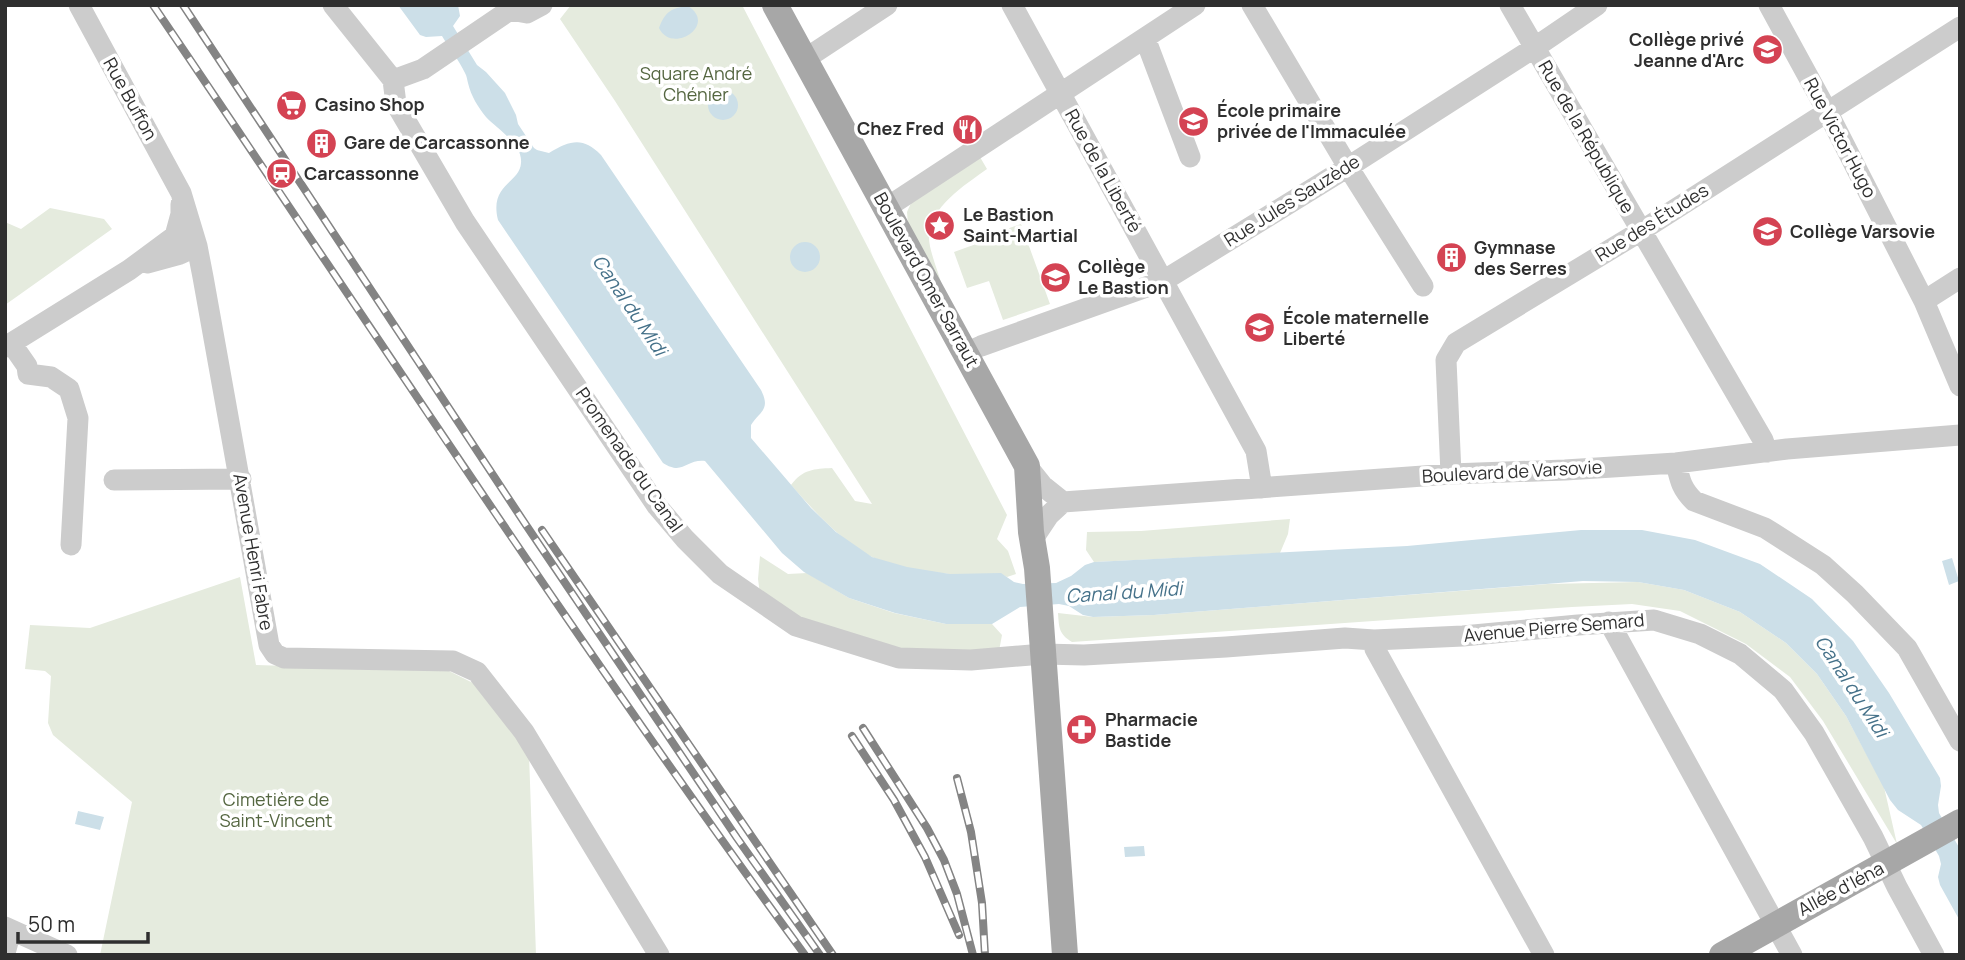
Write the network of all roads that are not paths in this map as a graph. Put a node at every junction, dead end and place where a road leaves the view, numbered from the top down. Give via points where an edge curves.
1 (79, 5) edge
2 (333, 5) edge
3 (542, 5) edge
4 (775, 5) edge
5 (887, 5) edge
6 (1012, 5) edge
7 (1195, 5) edge
8 (1252, 5) edge
9 (1510, 5) edge
10 (1597, 5) edge
11 (1769, 5) edge
12 (510, 7) edge
13 (1960, 27) edge
14 (1144, 38) junction
15 (1534, 48) junction
16 (805, 60) junction
17 (393, 80) junction
18 (1060, 94) junction
19 (1827, 111) junction
20 (1190, 157) dead end
21 (1348, 167) junction
22 (181, 194) junction
23 (886, 208) junction
24 (1641, 231) junction
25 (197, 246) junction
26 (135, 266) junction
27 (1960, 278) edge
28 (1163, 281) junction
29 (1423, 286) dead end
30 (1924, 301) junction
31 (8, 345) edge
32 (965, 353) junction
33 (1960, 386) edge
34 (1960, 435) edge
35 (1767, 452) junction
36 (1676, 463) junction
37 (1027, 466) junction
38 (1451, 474) junction
39 (241, 479) junction
40 (114, 480) dead end
41 (1262, 488) junction
42 (1063, 502) junction
43 (1033, 539) junction
44 (71, 545) dead end
45 (1609, 622) junction
46 (1374, 640) junction
47 (1043, 650) junction
48 (1960, 741) edge
49 (1960, 822) edge
50 (1891, 862) junction
51 (1776, 924) junction
52 (5, 928) edge
53 (5, 953) edge
54 (67, 955) edge
55 (659, 955) edge
56 (1065, 955) edge
57 (1544, 955) edge
58 (1722, 955) edge
59 (1792, 955) edge
60 (1934, 955) edge

1 - 22 street, Rue Buffon
2 - 17 street
3 - 12 street via 527,13
4 - 16 main road, Boulevard Omer Sarraut
5 - 16 street
6 - 18 street, Rue de la Liberté
7 - 14 street
8 - 21 street
9 - 15 street, Rue de la République
10 - 15 street, Rue Jules Sauzède
11 - 19 street, Rue Victor Hugo
12 - 17 street via 423,69
13 - 19 street, Rue des Études
14 - 18 street
14 - 20 street
15 - 21 street, Rue Jules Sauzède
15 - 24 street, Rue de la République
16 - 23 main road, Boulevard Omer Sarraut
17 - 47 street, Promenade du Canal via 396,104 465,222 657,506 720,574 796,626 899,658 971,660
18 - 23 street
18 - 28 street, Rue de la Liberté
19 - 24 street, Rue des Études
19 - 30 street, Rue Victor Hugo
21 - 28 street, Rue Jules Sauzède
21 - 29 street
22 - 25 street, Rue Buffon
22 - 26 street via 175,236
23 - 32 main road, Boulevard Omer Sarraut
24 - 35 street, Rue de la République
24 - 38 street, Rue des Études via 1456,343 1446,360
25 - 26 street
25 - 39 street, Avenue Henri Fabre
26 - 31 street
27 - 30 street
28 - 32 street, Rue Jules Sauzède
28 - 41 street, Rue de la Liberté via 1256,452
30 - 33 street, Rue Victor Hugo
31 - 44 street via 27,366 28,374 51,377 69,388 78,418
32 - 37 main road, Boulevard Omer Sarraut
34 - 35 street, Boulevard de Varsovie
35 - 36 street, Boulevard de Varsovie
36 - 38 street, Boulevard de Varsovie
36 - 48 street via 1681,484 1694,501 1765,528 1823,565 1855,594 1907,648
37 - 42 street
37 - 43 main road, Boulevard Omer Sarraut
38 - 41 street, Boulevard de Varsovie
39 - 40 street
39 - 55 street, Avenue Henri Fabre via 268,640 275,654 284,658 453,661 477,672 524,732
41 - 42 street, Boulevard de Varsovie
42 - 43 street
43 - 47 main road, Boulevard Omer Sarraut
45 - 46 street, Avenue Pierre Semard
45 - 50 street, Avenue Pierre Semard via 1654,620 1700,635 1740,654 1783,690
45 - 51 street
46 - 47 street, Avenue Pierre Semard via 1084,655
46 - 57 street
47 - 56 main road, Boulevard Omer Sarraut
49 - 50 main road, Allée d'Iéna
50 - 51 main road, Allée d'Iéna
50 - 60 street, Avenue Pierre Semard
51 - 58 main road, Allée d'Iéna
51 - 59 street
52 - 53 street via 9,938
52 - 54 street

